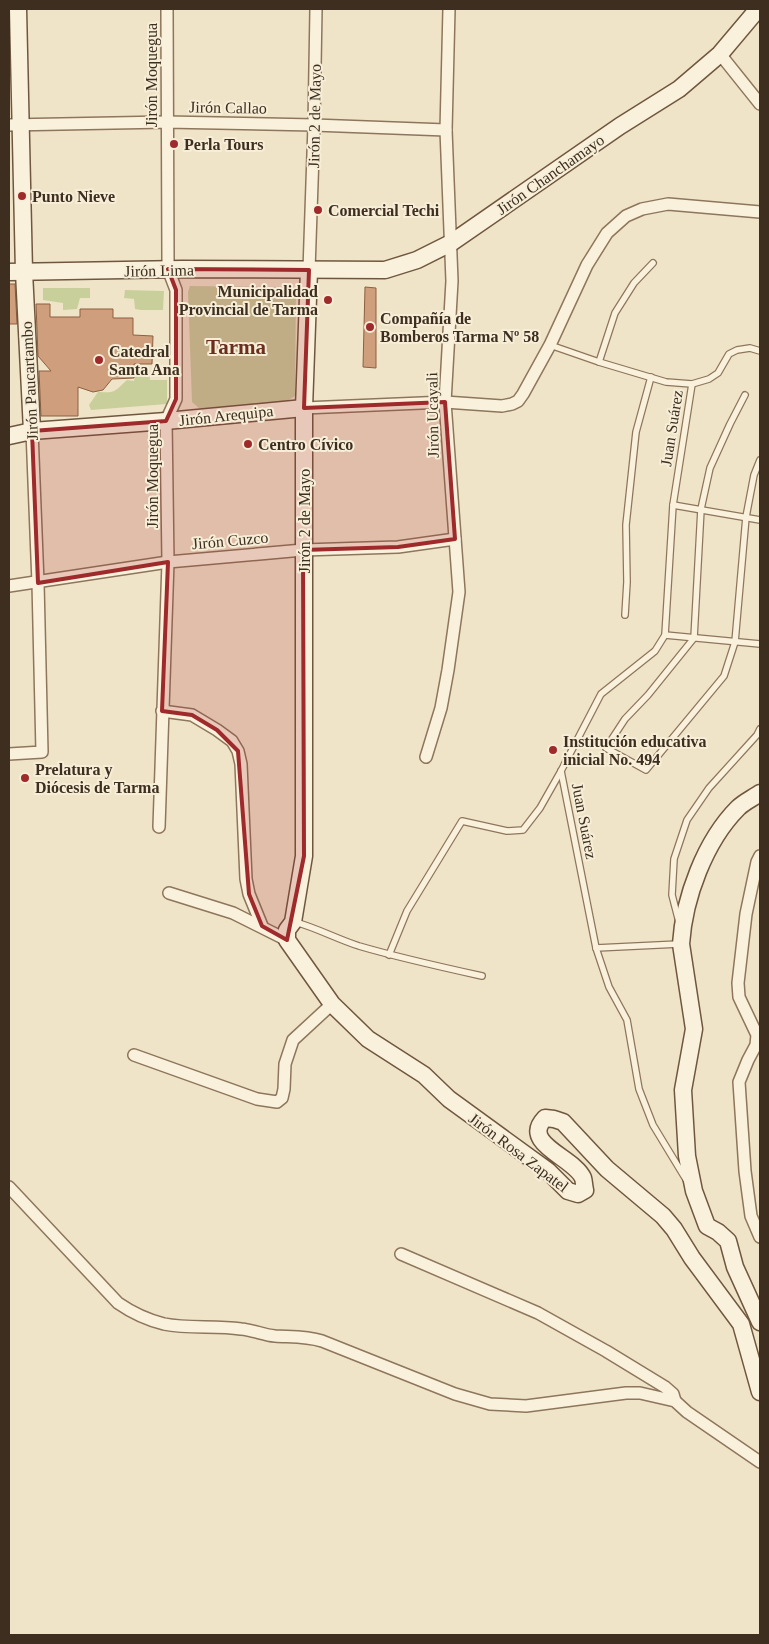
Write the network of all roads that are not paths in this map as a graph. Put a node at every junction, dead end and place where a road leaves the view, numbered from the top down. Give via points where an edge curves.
1 (18, 9) edge
2 (167, 9) edge
3 (316, 9) edge
4 (449, 9) edge
5 (758, 9) edge
6 (720, 54) junction
7 (760, 104) edge
8 (166, 122) junction
9 (14, 125) edge
10 (314, 125) junction
11 (446, 130) junction
12 (760, 212) edge
13 (451, 243) junction
14 (653, 263) dead end
15 (168, 269) junction
16 (309, 270) junction
17 (16, 272) edge
18 (550, 345) junction
19 (760, 350) edge
20 (599, 362) junction
21 (651, 377) junction
22 (692, 384) junction
23 (745, 395) dead end
24 (445, 402) junction
25 (304, 408) junction
26 (166, 421) junction
27 (32, 431) junction
28 (9, 436) edge
29 (760, 460) edge
30 (673, 504) junction
31 (701, 509) junction
32 (746, 518) junction
33 (760, 520) edge
34 (455, 539) junction
35 (303, 550) junction
36 (168, 562) junction
37 (38, 583) junction
38 (9, 586) edge
39 (625, 614) dead end
40 (665, 636) junction
41 (694, 638) junction
42 (735, 642) junction
43 (760, 644) edge
44 (162, 711) junction
45 (760, 729) edge
46 (9, 754) edge
47 (426, 757) dead end
48 (561, 771) junction
49 (760, 793) edge
50 (159, 827) dead end
51 (760, 856) edge
52 (169, 893) dead end
53 (293, 922) junction
54 (262, 926) junction
55 (681, 939) junction
56 (287, 940) junction
57 (596, 948) junction
58 (389, 955) junction
59 (482, 976) dead end
60 (332, 1004) junction
61 (134, 1055) dead end
62 (9, 1187) edge
63 (694, 1191) junction
64 (760, 1237) edge
65 (400, 1254) dead end
66 (760, 1322) edge
67 (760, 1392) edge
68 (675, 1401) junction
69 (760, 1462) edge

1 - 9 street, Jirón Paucartambo
2 - 8 street, Jirón Moquegua
3 - 10 street, Jirón 2 de Mayo
4 - 11 street, Jirón Ucayali
5 - 6 street, Jirón Chanchamayo
6 - 7 street
6 - 13 street, Jirón Chanchamayo via 679,89
8 - 9 street, Jirón Callao
8 - 10 street, Jirón Callao
8 - 15 street, Jirón Moquegua
9 - 17 street, Jirón Paucartambo
10 - 11 street, Jirón Callao
10 - 16 street, Jirón 2 de Mayo
11 - 13 street, Jirón Ucayali
12 - 18 street via 668,204 626,216 606,233 587,265
13 - 16 street, Jirón Chanchamayo via 418,260 385,270
13 - 24 street, Jirón Ucayali
14 - 20 lane via 634,282 615,313
15 - 16 street, Jirón Lima
15 - 17 street, Jirón Lima
15 - 26 street, Jirón Moquegua via 176,290 176,399
16 - 25 street, Jirón 2 de Mayo
17 - 27 street, Jirón Paucartambo
18 - 20 lane
18 - 24 street, Jirón Arequipa via 518,401 502,406
19 - 22 lane via 750,348 729,354 718,373
20 - 21 lane
21 - 22 lane
21 - 39 lane via 636,432 626,525
22 - 30 lane, Juan Suárez
23 - 31 lane via 710,468
24 - 25 street, Jirón Arequipa
24 - 34 street, Jirón Ucayali
25 - 26 street, Jirón Arequipa
25 - 35 street, Jirón 2 de Mayo
26 - 27 street, Jirón Arequipa
26 - 36 street, Jirón Moquegua
27 - 28 street, Jirón Arequipa
27 - 37 street, Jirón Paucartambo
29 - 32 lane
30 - 31 lane
30 - 40 lane, Juan Suárez
31 - 32 lane
31 - 41 lane
32 - 33 lane
32 - 42 lane
34 - 35 street, Jirón Cuzco via 398,546
34 - 47 street, Jirón Ucayali via 458,602 441,708
35 - 36 street, Jirón Cuzco
35 - 53 street, Jirón 2 de Mayo via 304,856
36 - 37 street, Jirón Cuzco
36 - 44 street, Jirón Moquegua
37 - 38 street, Jirón Cuzco
37 - 46 street, Jirón Paucartambo via 42,752
40 - 41 lane
40 - 48 lane, Juan Suárez via 655,651 601,694
41 - 42 lane
41 - 42 lane via 624,719 606,748 646,770 724,676
42 - 43 lane
44 - 50 street, Jirón Moquegua
44 - 54 street via 192,715 232,741 238,751 246,879
45 - 55 lane via 709,788 687,820 674,859 672,895
48 - 57 lane, Juan Suárez
48 - 58 lane via 523,830 507,831 462,821 406,911
49 - 55 street via 739,808 703,860 693,885
51 - 64 street via 746,914 738,983 739,997 757,1035 756,1045 739,1082 748,1189 752,1216
52 - 54 street, Jirón Rosa Zapatel via 233,913
53 - 56 street, Jirón 2 de Mayo via 287,930
53 - 58 lane
54 - 56 street, Jirón Rosa Zapatel
55 - 57 lane
55 - 63 street via 694,1029 682,1090 687,1156
56 - 60 street, Jirón Rosa Zapatel
57 - 63 lane, Juan Suárez via 609,987 627,1020 639,1089 653,1125
58 - 59 lane
60 - 61 street via 292,1040 284,1064 284,1090 277,1102 257,1099
60 - 67 street, Jirón Rosa Zapatel via 368,1039 424,1074 450,1099 548,1171 568,1191 578,1194 585,1190 582,1177 540,1140 537,1131 545,1118 563,1122 607,1170 674,1229 741,1324
62 - 68 street via 118,1303 154,1321 242,1329 274,1336 309,1337 455,1394 490,1404 526,1406 640,1393
63 - 66 street via 707,1226 728,1241 735,1266
65 - 68 street via 546,1318 664,1387 673,1394
68 - 69 street

